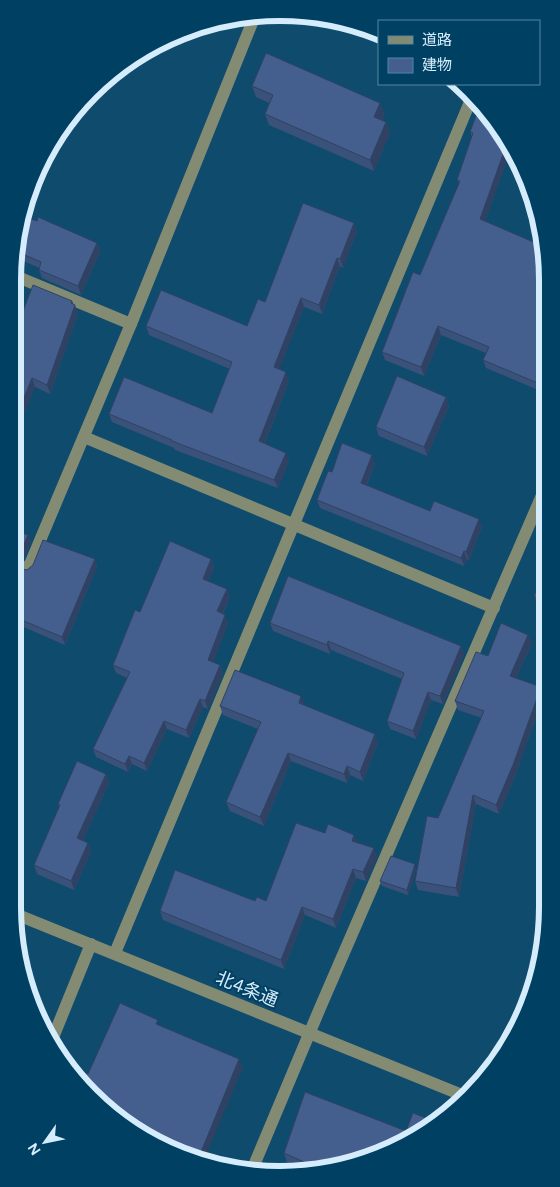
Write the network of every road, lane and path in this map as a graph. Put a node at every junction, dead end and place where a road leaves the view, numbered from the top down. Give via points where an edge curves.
1 (252, 23) edge
2 (469, 103) edge
3 (21, 278) edge
4 (131, 324) junction
5 (84, 438) junction
6 (539, 502) edge
7 (293, 524) junction
8 (21, 566) edge
9 (494, 608) junction
10 (22, 916) edge
11 (91, 944) junction
12 (115, 954) junction
13 (55, 1033) edge
14 (309, 1033) junction
15 (459, 1094) edge
16 (254, 1164) edge

1 - 4 street
2 - 7 street
3 - 4 street
4 - 5 street
5 - 7 street
5 - 8 street via 28,569
6 - 9 street
7 - 9 street
7 - 12 street
9 - 14 street
10 - 11 street, 北4条通
11 - 12 street, 北4条通
11 - 13 street
12 - 14 street, 北4条通
14 - 15 street, 北4条通
14 - 16 street

